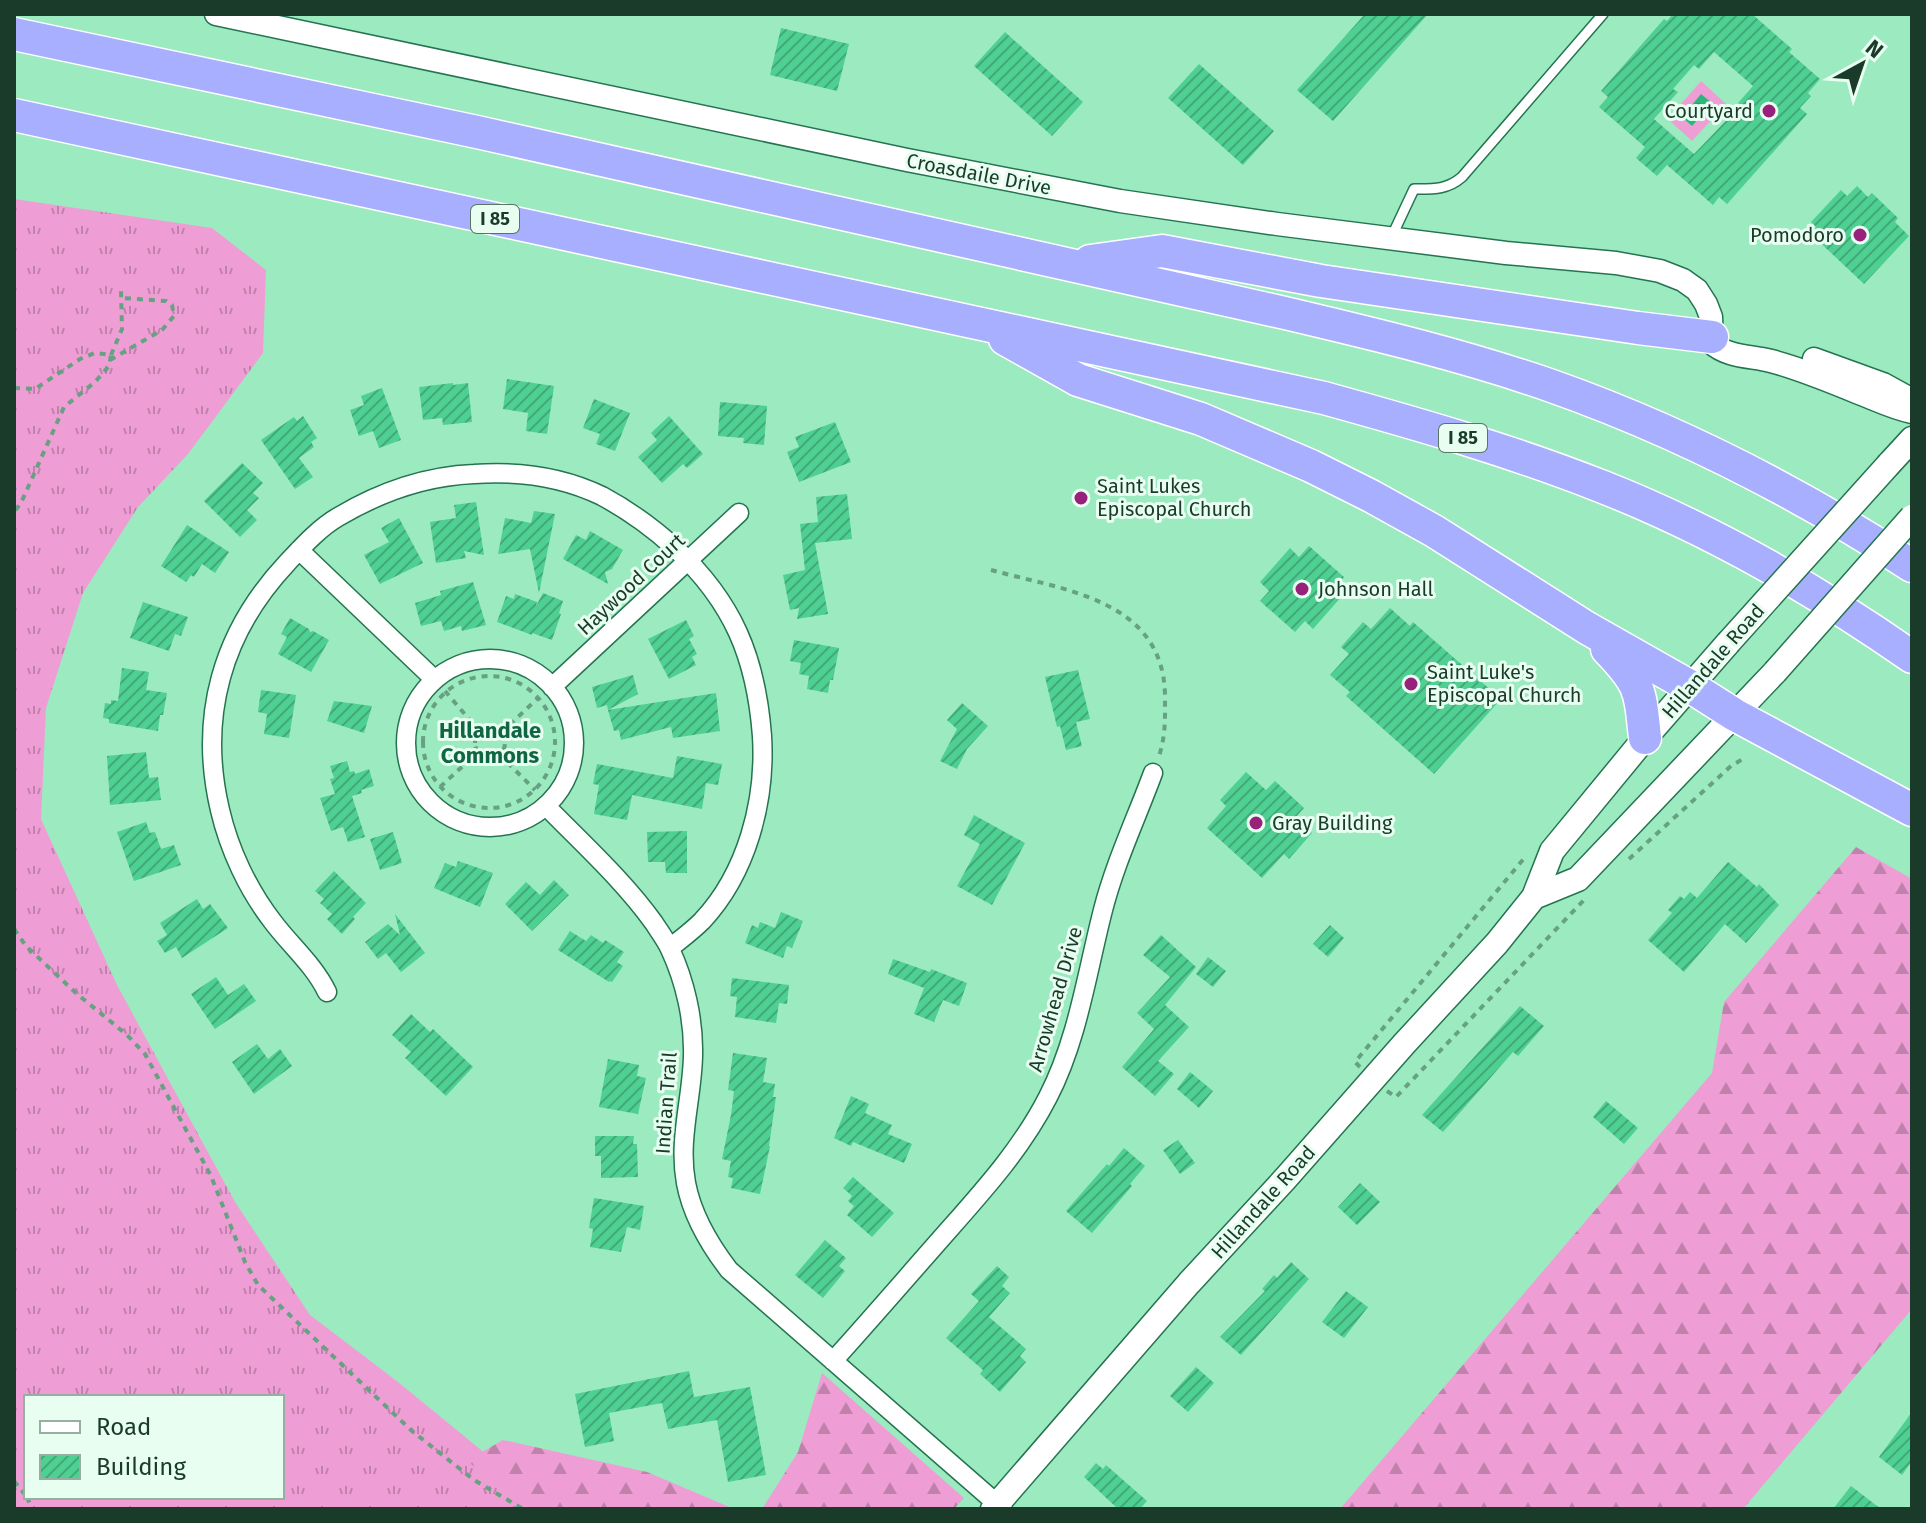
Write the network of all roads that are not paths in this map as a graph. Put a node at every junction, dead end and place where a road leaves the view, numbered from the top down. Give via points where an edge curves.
1 (216, 14) edge
2 (1603, 14) edge
3 (14, 34) edge
4 (14, 115) edge
5 (1391, 238) junction
6 (1069, 264) junction
7 (976, 323) junction
8 (1712, 337) junction
9 (1912, 400) edge
10 (1912, 412) edge
11 (1912, 439) edge
12 (739, 513) dead end
13 (1912, 517) edge
14 (299, 550) junction
15 (688, 560) junction
16 (1912, 566) edge
17 (1587, 628) junction
18 (1912, 657) edge
19 (440, 685) junction
20 (1691, 687) junction
21 (545, 692) junction
22 (1735, 715) junction
23 (1645, 738) junction
24 (1153, 773) road end
25 (546, 806) junction
26 (1912, 810) edge
27 (1534, 897) junction
28 (670, 948) junction
29 (327, 992) dead end
30 (833, 1361) junction
31 (998, 1507) edge

1 - 5 street, Croasdaile Drive via 1055,189
2 - 5 lane via 1462,177 1438,189 1414,189
3 - 6 highway
4 - 7 highway, I 85
5 - 8 street, Croasdaile Drive via 1670,274 1701,296 1711,317
6 - 8 highway via 1162,251 1321,281
6 - 16 highway via 1403,341 1549,385 1706,450
7 - 17 highway via 1078,380 1201,419 1311,466 1434,531
7 - 18 highway, I 85 via 1324,398 1542,464 1662,513 1758,561
8 - 9 street via 1801,355
8 - 10 street via 1714,346 1728,353 1816,375
11 - 20 main road, Hillandale Road, bridge
12 - 15 street, Haywood Court
13 - 22 main road, Hillandale Road, bridge
14 - 15 street via 335,518 376,497 417,482 498,472 600,495
14 - 19 street
14 - 29 street via 269,582 228,653 212,722 212,766 231,847 249,883
15 - 21 street, Haywood Court
15 - 28 street via 716,593 739,634 753,670 763,751 758,808 741,861 716,904
17 - 20 highway
17 - 23 highway via 1635,681
19 - 21 street via 450,669 495,659 539,674
19 - 25 street via 421,693 407,728 409,765 427,799 457,821 475,826 513,824
20 - 22 highway
20 - 23 main road, Hillandale Road
21 - 25 street via 564,702 574,739 568,775
22 - 26 highway
22 - 27 main road, Hillandale Road via 1578,879
23 - 27 main road, Hillandale Road via 1552,851
24 - 30 street, Arrowhead Drive via 1117,862 1064,1061 1043,1108 984,1190
25 - 28 street, Indian Trail via 623,885
27 - 31 main road, Hillandale Road via 1189,1283
28 - 30 street, Indian Trail via 692,1028 683,1145 691,1202 711,1246 729,1270
30 - 31 street, Indian Trail

